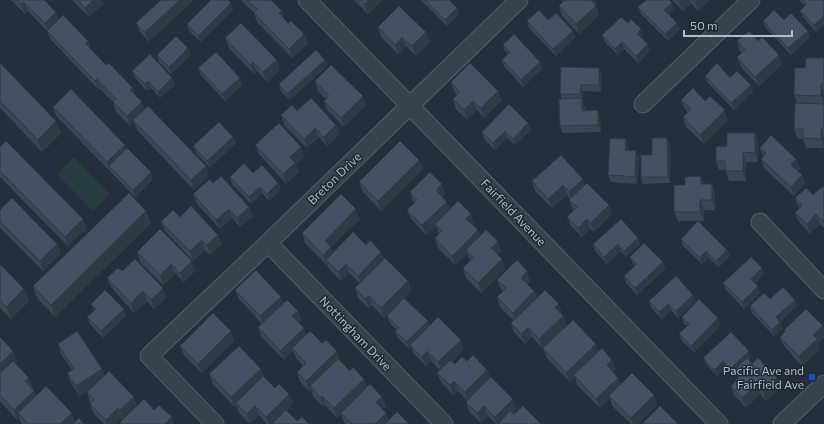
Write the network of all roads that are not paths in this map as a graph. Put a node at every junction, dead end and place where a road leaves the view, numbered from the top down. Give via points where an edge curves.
1 (308, 0) edge
2 (519, 0) edge
3 (752, 0) edge
4 (643, 104) dead end
5 (409, 105) junction
6 (760, 222) dead end
7 (268, 243) junction
8 (824, 290) edge
9 (824, 384) edge
10 (215, 424) edge
11 (444, 424) edge
12 (719, 424) edge
13 (782, 424) edge

1 - 5 street, Fairfield Avenue
2 - 5 street, Breton Drive
3 - 4 street
5 - 7 street, Breton Drive
5 - 12 street, Fairfield Avenue
6 - 8 street
7 - 10 street, Breton Drive via 149,356
7 - 11 street, Nottingham Drive
9 - 13 street

